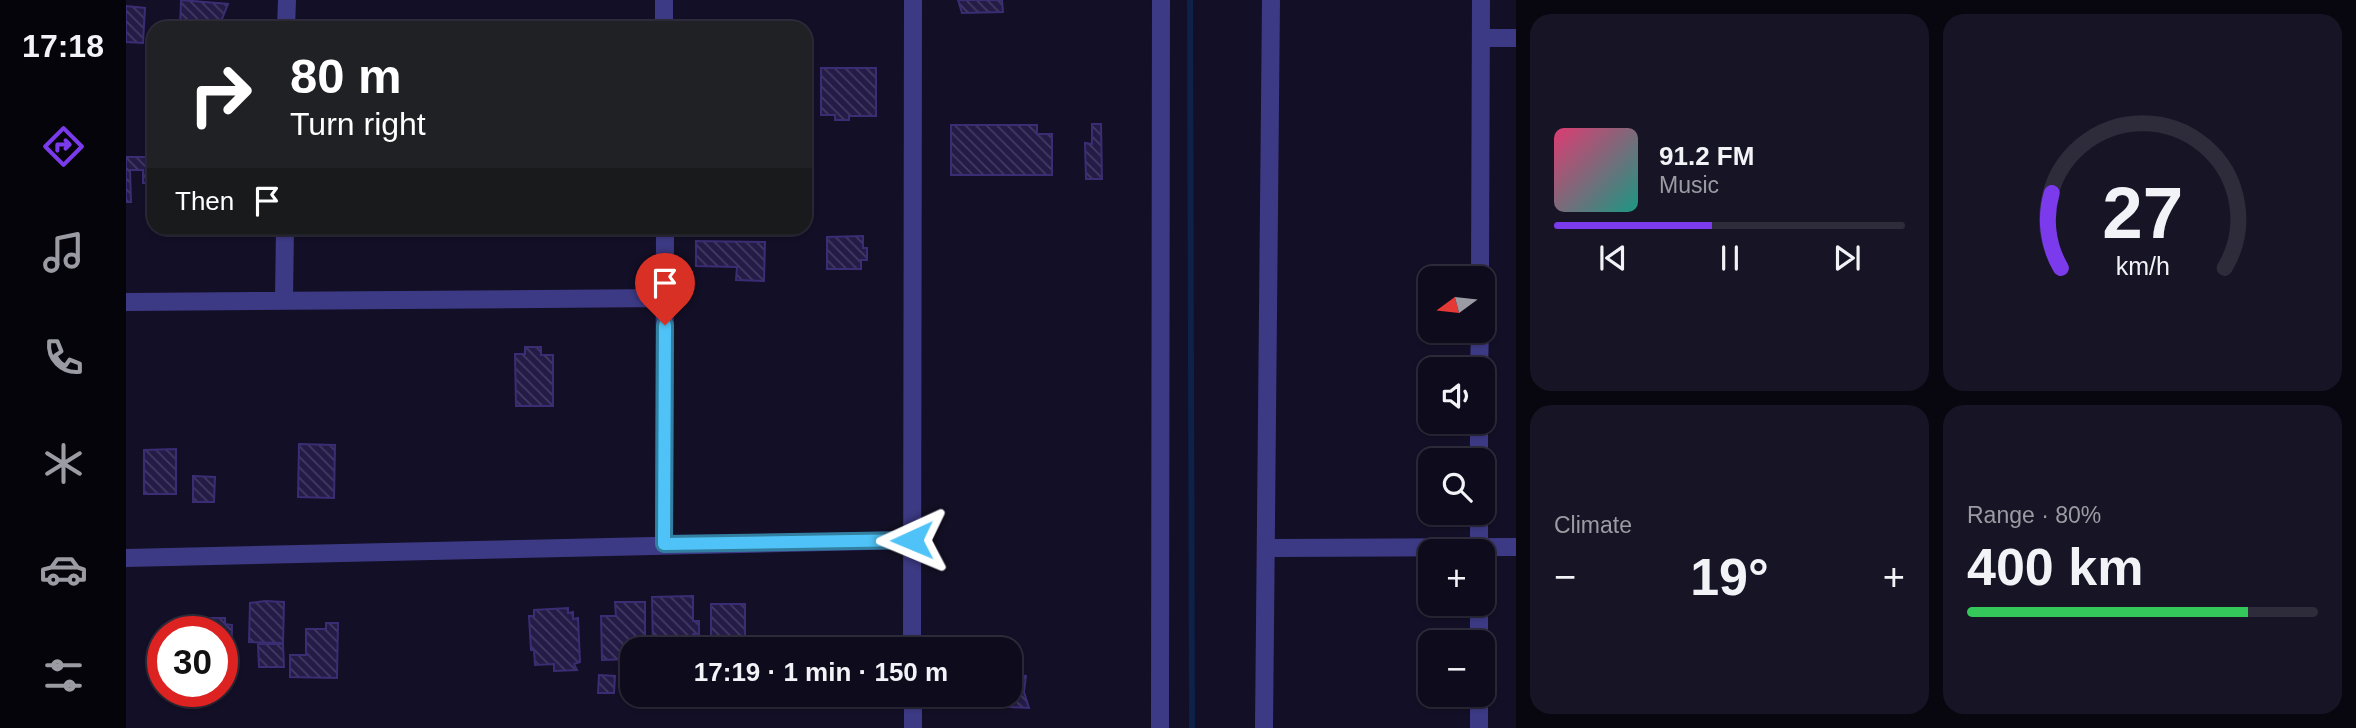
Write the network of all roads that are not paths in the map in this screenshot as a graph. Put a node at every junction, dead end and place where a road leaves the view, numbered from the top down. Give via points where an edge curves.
1 (287, 0) edge
2 (664, 0) edge
3 (914, 0) edge
4 (1161, 0) edge
5 (1271, 0) edge
6 (1482, 0) edge
7 (286, 21) edge
8 (664, 21) edge
9 (1481, 38) junction
10 (1516, 38) edge
11 (285, 235) edge
12 (665, 235) edge
13 (1480, 266) edge
14 (665, 298) junction
15 (284, 299) junction
16 (126, 302) edge
17 (912, 540) junction
18 (664, 544) junction
19 (1516, 547) edge
20 (1266, 548) junction
21 (1495, 548) edge
22 (1418, 549) edge
23 (126, 558) edge
24 (912, 637) edge
25 (913, 707) edge
26 (1479, 707) edge
27 (913, 728) edge
28 (1160, 728) edge
29 (1264, 728) edge
30 (1479, 728) edge

1 - 7 street
2 - 8 street
3 - 17 street
4 - 28 street
5 - 20 street
6 - 9 street
9 - 10 street
9 - 13 street
11 - 15 street
12 - 14 street
14 - 15 street
14 - 18 street
15 - 16 street
17 - 18 street
17 - 24 street
18 - 23 street
19 - 21 street
20 - 22 street
20 - 29 street
25 - 27 street
26 - 30 street

